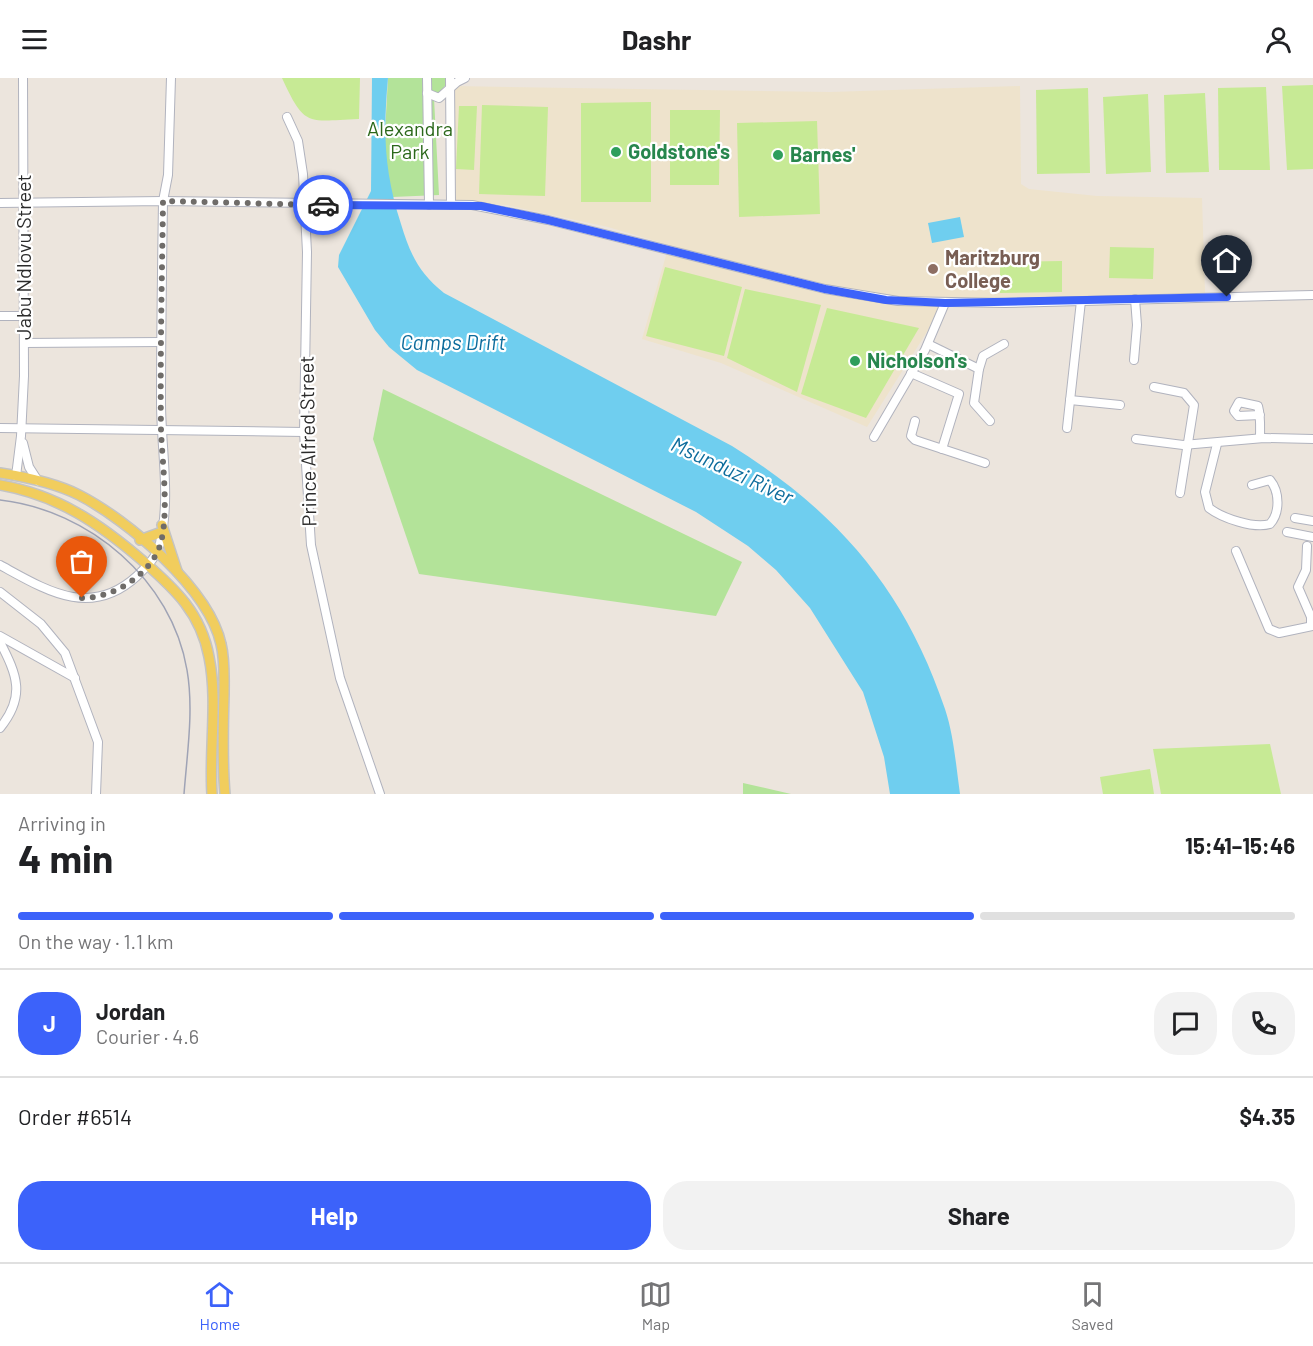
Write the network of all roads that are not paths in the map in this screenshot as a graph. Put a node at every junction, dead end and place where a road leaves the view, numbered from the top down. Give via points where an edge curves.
1 (23, 78) edge
2 (171, 78) edge
3 (450, 78) edge
4 (465, 78) edge
5 (428, 79) edge
6 (450, 88) junction
7 (427, 93) junction
8 (287, 117) dead end
9 (163, 201) junction
10 (0, 203) edge
11 (24, 203) junction
12 (303, 204) junction
13 (429, 205) junction
14 (451, 205) junction
15 (1313, 295) edge
16 (1135, 299) junction
17 (1081, 301) junction
18 (945, 303) junction
19 (0, 316) edge
20 (25, 316) junction
21 (161, 342) junction
22 (24, 343) junction
23 (928, 344) junction
24 (1004, 344) dead end
25 (1134, 360) dead end
26 (979, 369) junction
27 (911, 373) junction
28 (1154, 387) dead end
29 (1070, 400) junction
30 (1120, 405) dead end
31 (1260, 415) dead end
32 (915, 421) dead end
33 (990, 421) dead end
34 (0, 428) edge
35 (1067, 428) dead end
36 (161, 430) junction
37 (22, 432) junction
38 (304, 432) junction
39 (874, 437) dead end
40 (1260, 438) junction
41 (1136, 439) dead end
42 (1313, 439) edge
43 (1217, 444) junction
44 (1188, 445) junction
45 (942, 449) junction
46 (985, 463) dead end
47 (0, 473) edge
48 (16, 476) junction
49 (38, 481) junction
50 (0, 485) edge
51 (1252, 485) dead end
52 (1180, 493) dead end
53 (1295, 518) dead end
54 (1313, 521) edge
55 (162, 528) junction
56 (1287, 532) dead end
57 (1313, 537) edge
58 (140, 540) junction
59 (1307, 546) dead end
60 (1236, 551) dead end
61 (156, 554) junction
62 (0, 565) edge
63 (148, 565) junction
64 (181, 578) junction
65 (0, 592) edge
66 (1312, 626) edge
67 (0, 636) edge
68 (0, 642) edge
69 (75, 678) junction
70 (0, 728) edge
71 (96, 794) edge
72 (212, 794) edge
73 (225, 794) edge
74 (380, 794) edge

1 - 11 street, Jabu Ndlovu Street
2 - 9 street via 168,175
3 - 6 street
4 - 6 street
5 - 7 street
6 - 7 street via 439,98
6 - 14 street
7 - 13 street
8 - 12 street, Prince Alfred Street via 302,158
9 - 11 street
9 - 12 street
9 - 21 street
10 - 11 street
11 - 20 street, Jabu Ndlovu Street
12 - 13 street
12 - 38 street, Prince Alfred Street via 307,252
13 - 14 street
14 - 18 street via 481,206 548,220 850,294
15 - 16 street
16 - 17 street
16 - 25 street
17 - 18 street
17 - 29 street
18 - 23 street
19 - 20 street
20 - 22 street, Jabu Ndlovu Street
21 - 22 street
21 - 36 street
22 - 37 street, Jabu Ndlovu Street
23 - 26 street
23 - 27 street
24 - 26 street via 983,356
26 - 33 street via 974,403
27 - 39 street
27 - 45 street via 958,394
28 - 44 street via 1191,398 1194,409
29 - 30 street
29 - 35 street
31 - 40 street
32 - 45 street via 912,438
34 - 37 street
36 - 37 street
36 - 38 street
36 - 55 street
37 - 48 street, Jabu Ndlovu Street
37 - 49 street, Jabu Ndlovu Street via 29,467
38 - 74 street, Prince Alfred Street via 311,545 340,678
40 - 42 street
40 - 43 street
41 - 44 street
43 - 44 street
43 - 51 street via 1205,492 1209,508 1226,517 1270,524 1277,508 1274,485 1270,480
44 - 52 street
45 - 46 street
47 - 48 main road
48 - 49 main road
49 - 58 main road via 80,496
50 - 63 main road via 33,492 80,513
53 - 54 street
55 - 58 main road
55 - 61 street
55 - 64 main road
56 - 57 street
58 - 61 main road
59 - 66 street via 1306,570 1298,587
60 - 66 street via 1269,629 1279,633
61 - 63 street
61 - 64 main road
62 - 63 street via 48,591 82,598 121,588
63 - 72 main road via 189,606 206,641 211,671
64 - 73 main road via 210,614 222,646
65 - 69 street via 55,638
67 - 69 street
68 - 70 street via 14,669 17,690 11,711
69 - 71 street via 98,742

